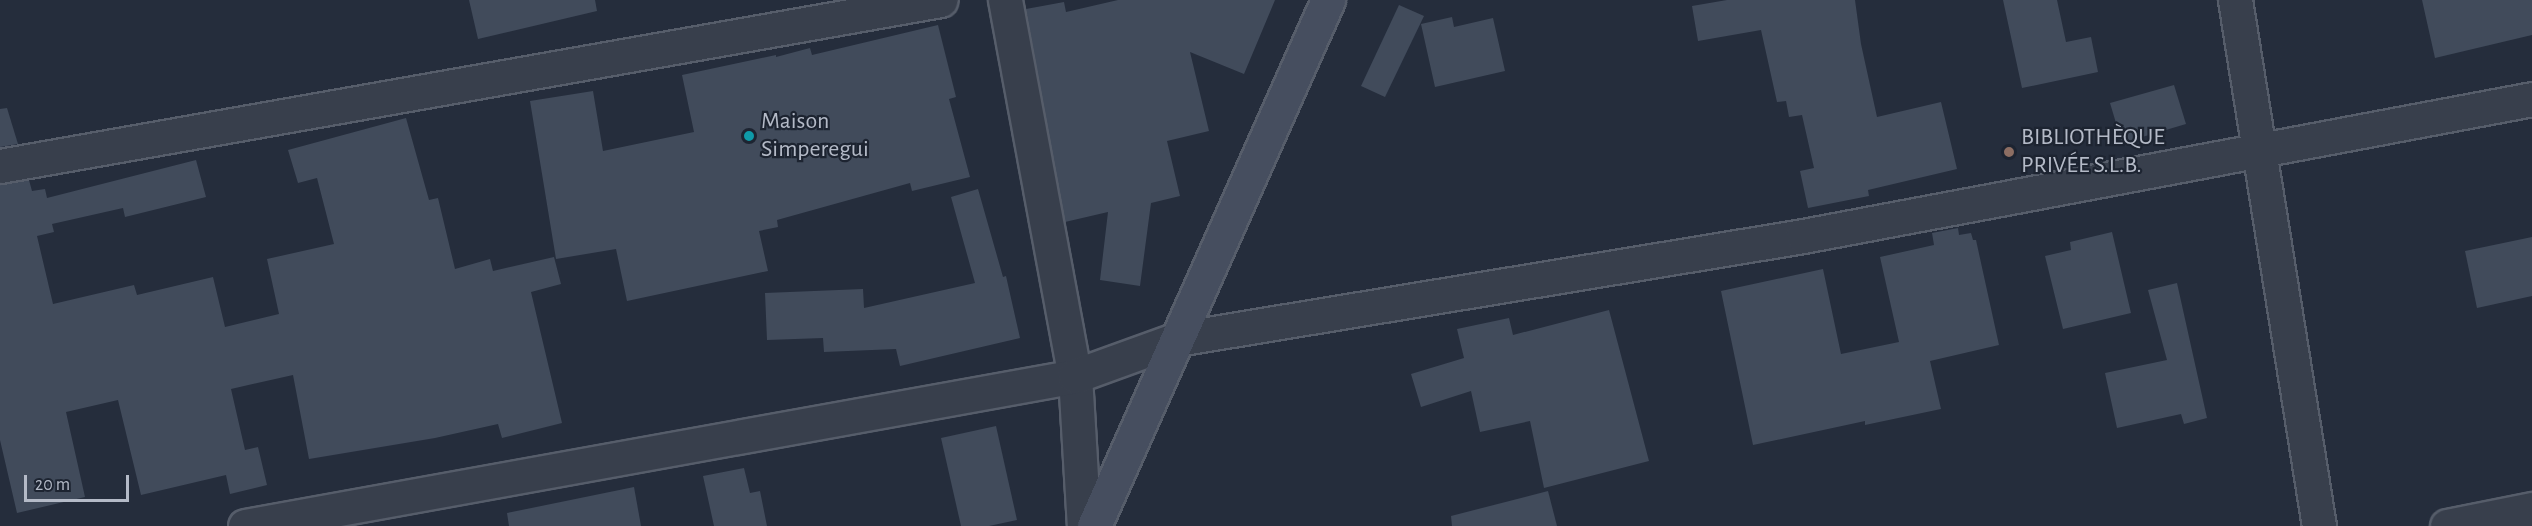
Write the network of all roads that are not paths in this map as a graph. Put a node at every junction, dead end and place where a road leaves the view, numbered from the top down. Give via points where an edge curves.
1 (940, 0) edge
2 (1005, 0) edge
3 (1328, 0) edge
4 (2235, 0) edge
5 (2532, 99) edge
6 (2259, 150) junction
7 (0, 166) edge
8 (1177, 339) junction
9 (1075, 376) junction
10 (2532, 508) edge
11 (245, 526) edge
12 (1084, 526) edge
13 (1094, 526) edge
14 (2319, 526) edge
15 (2447, 526) edge

1 - 7 street
2 - 9 street
3 - 8 street
4 - 6 street
5 - 6 street
6 - 8 street via 1803,236
6 - 14 street
8 - 9 street
8 - 13 street
9 - 11 street
9 - 12 street
10 - 15 street

